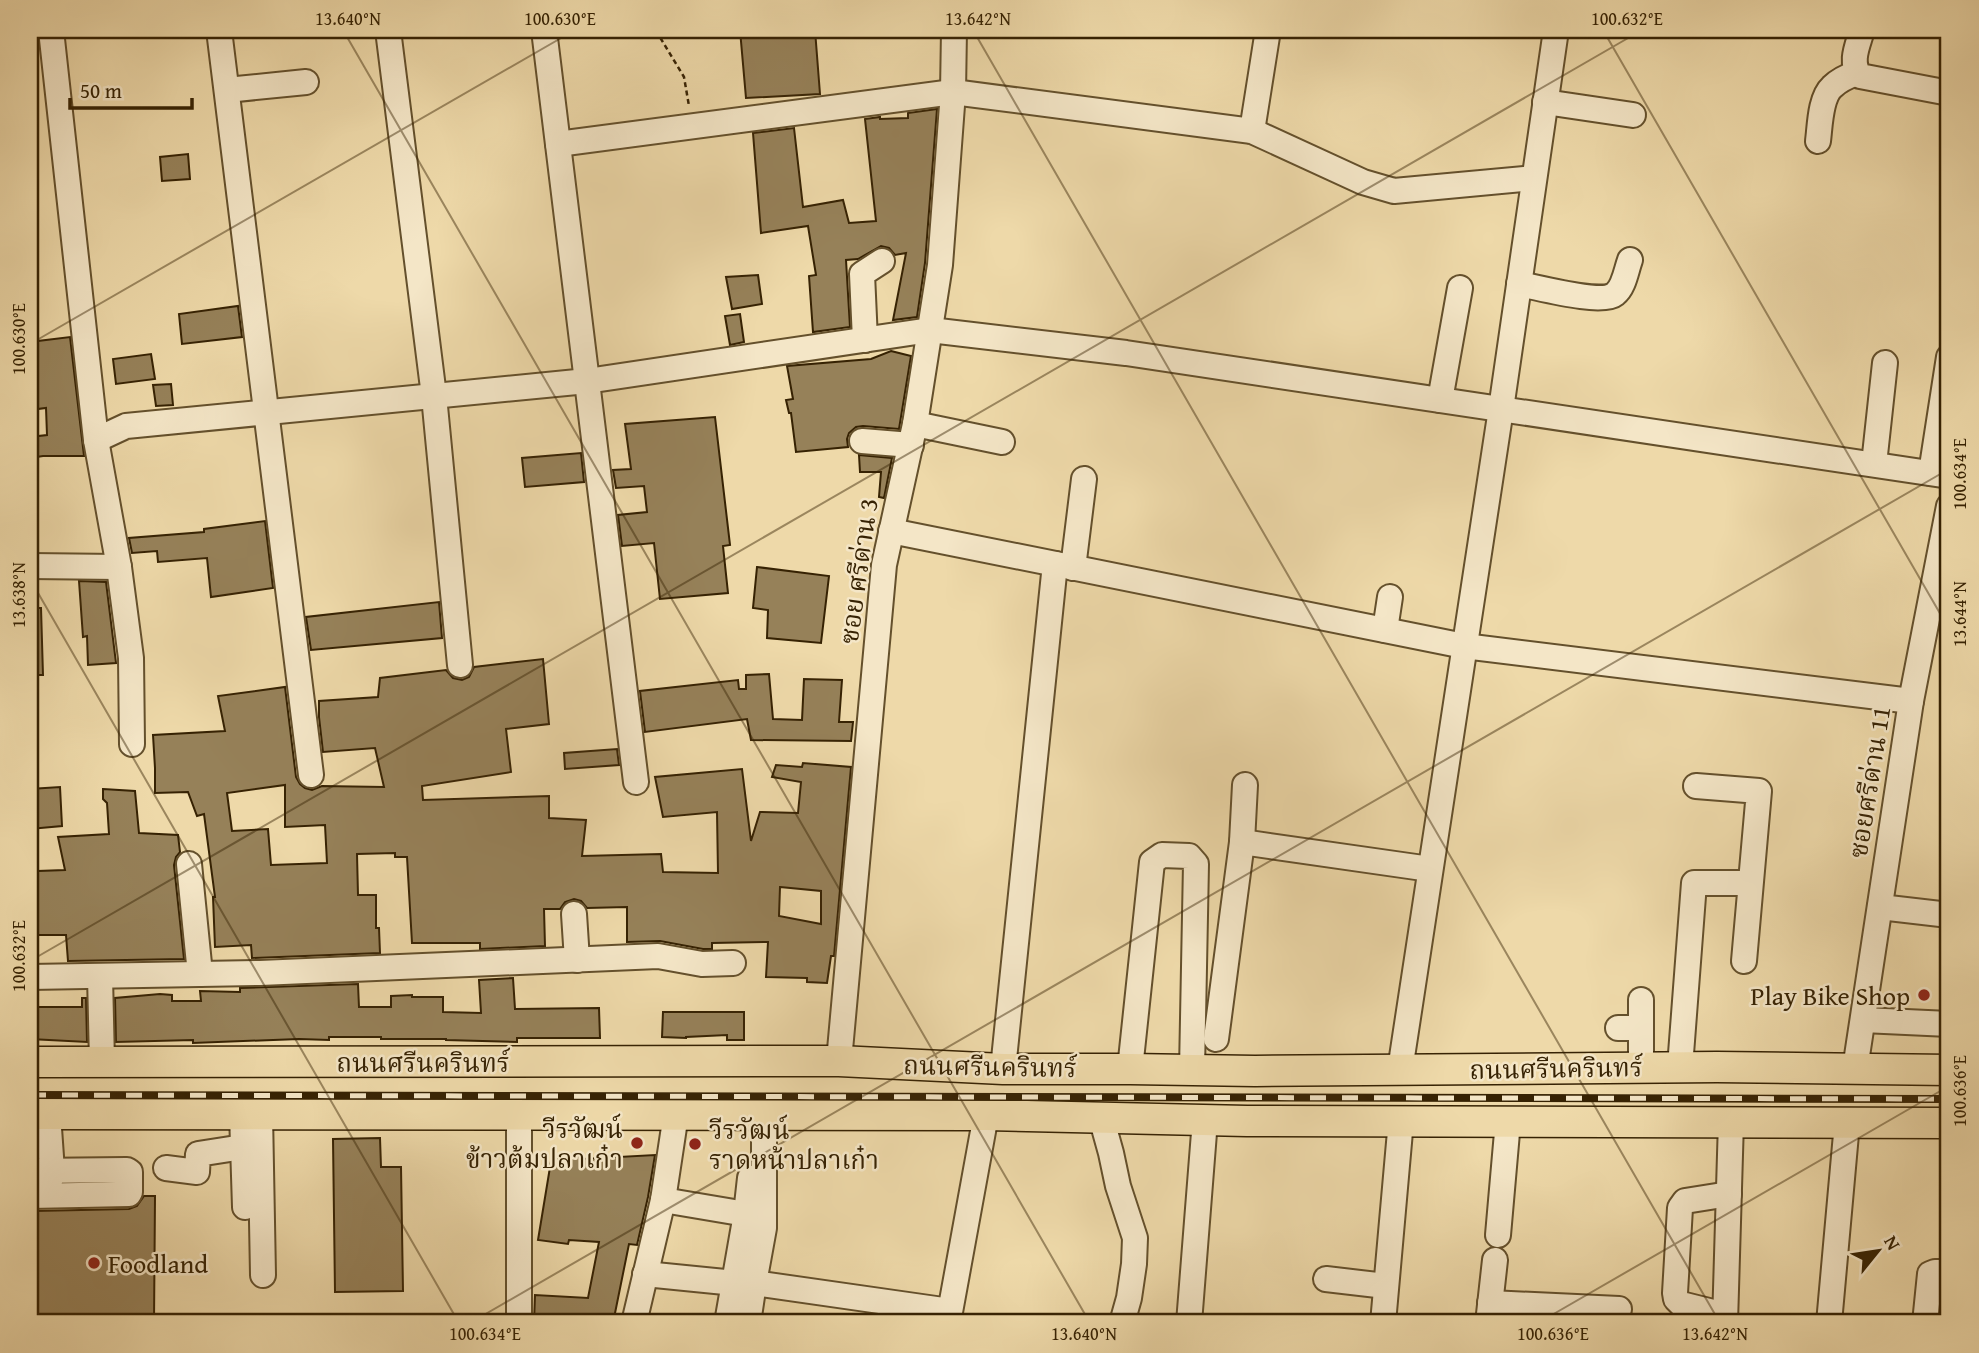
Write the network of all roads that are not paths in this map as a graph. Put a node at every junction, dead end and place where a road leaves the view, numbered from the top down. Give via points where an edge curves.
1 (51, 30) edge
2 (219, 30) edge
3 (388, 30) edge
4 (544, 30) edge
5 (954, 30) edge
6 (1268, 30) edge
7 (1556, 30) edge
8 (1862, 30) edge
9 (1857, 73) junction
10 (306, 82) dead end
11 (227, 90) junction
12 (953, 92) junction
13 (1949, 93) edge
14 (1545, 102) junction
15 (1633, 115) dead end
16 (1252, 131) junction
17 (1818, 141) dead end
18 (558, 144) junction
19 (1534, 178) junction
20 (1630, 260) dead end
21 (882, 261) dead end
22 (1519, 284) junction
23 (1460, 288) dead end
24 (930, 330) junction
25 (865, 340) junction
26 (1949, 357) edge
27 (1885, 363) dead end
28 (587, 381) junction
29 (434, 396) junction
30 (1440, 400) junction
31 (1501, 409) junction
32 (265, 412) junction
33 (913, 434) junction
34 (96, 440) junction
35 (862, 441) dead end
36 (1002, 442) dead end
37 (1874, 464) junction
38 (1940, 474) edge
39 (1084, 479) dead end
40 (1949, 506) edge
41 (891, 531) junction
42 (30, 566) edge
43 (1064, 566) junction
44 (120, 567) junction
45 (1387, 614) junction
46 (1439, 625) dead end
47 (1464, 646) junction
48 (460, 665) dead end
49 (1911, 701) junction
50 (132, 744) dead end
51 (311, 775) dead end
52 (636, 782) dead end
53 (1245, 785) dead end
54 (1696, 786) dead end
55 (1242, 842) junction
56 (189, 864) dead end
57 (1430, 869) junction
58 (1750, 883) junction
59 (1880, 907) junction
60 (574, 914) dead end
61 (1949, 915) edge
62 (577, 960) junction
63 (1744, 961) dead end
64 (733, 963) dead end
65 (200, 974) junction
66 (100, 976) junction
67 (30, 977) edge
68 (1642, 1000) dead end
69 (1863, 1020) junction
70 (1949, 1024) edge
71 (1216, 1039) dead end
72 (839, 1061) junction
73 (30, 1062) edge
74 (102, 1062) junction
75 (1641, 1067) junction
76 (1680, 1067) junction
77 (1003, 1069) junction
78 (1130, 1069) junction
79 (1855, 1069) junction
80 (1192, 1070) junction
81 (1400, 1070) junction
82 (1949, 1070) edge
83 (251, 1113) junction
84 (519, 1113) junction
85 (39, 1114) edge
86 (676, 1114) junction
87 (757, 1115) junction
88 (993, 1115) junction
89 (1101, 1117) junction
90 (1205, 1120) junction
91 (1401, 1121) junction
92 (1508, 1121) junction
93 (1731, 1121) junction
94 (1847, 1123) junction
95 (1949, 1123) edge
96 (243, 1147) junction
97 (166, 1168) dead end
98 (41, 1171) edge
99 (1729, 1194) junction
100 (37, 1196) edge
101 (663, 1200) junction
102 (746, 1214) junction
103 (1498, 1235) dead end
104 (1495, 1260) dead end
105 (1949, 1272) edge
106 (645, 1274) junction
107 (1326, 1279) dead end
108 (745, 1283) junction
109 (1386, 1286) junction
110 (1619, 1309) dead end
111 (1489, 1313) edge
112 (949, 1317) edge
113 (1725, 1319) edge
114 (519, 1323) edge
115 (634, 1323) edge
116 (727, 1323) edge
117 (748, 1323) edge
118 (1122, 1323) edge
119 (1189, 1323) edge
120 (1383, 1323) edge
121 (1829, 1323) edge
122 (1925, 1323) edge

1 - 34 street
2 - 11 street
3 - 29 street
4 - 18 street
5 - 12 street, ซอย ศรีด่าน 3
6 - 16 street
7 - 14 street
8 - 9 street via 1854,63
9 - 13 street
9 - 17 street via 1830,88
10 - 11 street
11 - 32 street
12 - 16 street
12 - 18 street
12 - 24 street, ซอย ศรีด่าน 3 via 940,265
14 - 15 street
14 - 19 street
16 - 19 street via 1363,182 1394,191
18 - 28 street
19 - 22 street
20 - 22 street via 1612,297 1596,299
21 - 25 street via 862,274
22 - 31 street
23 - 30 street
24 - 25 street
24 - 30 street via 1126,353
24 - 33 street, ซอย ศรีด่าน 3
25 - 28 street
26 - 38 street
27 - 37 street
28 - 29 street
28 - 52 street
29 - 32 street
29 - 48 street
30 - 31 street
31 - 37 street
31 - 47 street
32 - 34 street via 127,426
32 - 51 street
33 - 35 street
33 - 36 street
33 - 41 street, ซอย ศรีด่าน 3
34 - 44 street
37 - 38 street
39 - 43 street
40 - 49 street, ซอยศรีด่าน 11
41 - 43 street
41 - 72 street, ซอย ศรีด่าน 3 via 884,565
42 - 44 street
43 - 45 street
43 - 77 street
44 - 50 street via 131,658
45 - 46 street
45 - 47 street
47 - 49 street
47 - 57 street
49 - 59 street, ซอยศรีด่าน 11
53 - 55 street
54 - 58 street via 1759,791
55 - 57 street
55 - 71 street
56 - 65 street
57 - 81 street
58 - 63 street
58 - 76 street via 1693,883
59 - 61 street
59 - 69 street, ซอยศรีด่าน 11
60 - 62 street
62 - 64 street via 658,956 702,964
62 - 65 street
65 - 66 street
66 - 67 street
66 - 74 street
68 - 75 street via 1630,1028
69 - 70 street
69 - 79 street, ซอยศรีด่าน 11
72 - 74 main road, ถนนศรีนครินทร์
72 - 77 main road, ถนนศรีนครินทร์
73 - 74 main road, ถนนศรีนครินทร์
75 - 76 main road, ถนนศรีนครินทร์
75 - 81 main road, ถนนศรีนครินทร์
76 - 79 main road, ถนนศรีนครินทร์
77 - 78 main road, ถนนศรีนครินทร์
77 - 88 main road
78 - 80 main road, ถนนศรีนครินทร์
78 - 80 street via 1152,862 1162,855 1188,856 1196,864
79 - 82 main road, ถนนศรีนครินทร์
80 - 81 main road, ถนนศรีนครินทร์
83 - 84 main road, ถนนศรีนครินทร์
83 - 85 main road, ถนนศรีนครินทร์
83 - 96 street
83 - 96 street via 255,1275
84 - 86 main road, ถนนศรีนครินทร์
84 - 114 street
85 - 98 street
86 - 87 main road, ถนนศรีนครินทร์
86 - 101 street
87 - 88 main road, ถนนศรีนครินทร์
87 - 102 street
87 - 108 street via 764,1227
88 - 89 main road, ถนนศรีนครินทร์
88 - 112 street
89 - 90 main road, ถนนศรีนครินทร์
89 - 118 street via 1135,1238
90 - 91 main road, ถนนศรีนครินทร์
90 - 119 street
91 - 92 main road, ถนนศรีนครินทร์
91 - 109 street
92 - 93 main road, ถนนศรีนครินทร์
92 - 103 street
93 - 94 main road, ถนนศรีนครินทร์
93 - 99 street
94 - 95 main road, ถนนศรีนครินทร์
94 - 121 street
96 - 97 street via 198,1154 197,1172
98 - 100 street via 49,1184
98 - 100 street via 128,1170 130,1193
99 - 113 street
99 - 113 street via 1685,1201 1680,1208 1675,1293 1681,1304
101 - 102 street
101 - 106 street
102 - 108 street
104 - 111 street
105 - 122 street via 1930,1275
106 - 108 street
106 - 115 street
107 - 109 street
108 - 112 street
108 - 116 street
108 - 117 street
109 - 120 street
110 - 111 street

